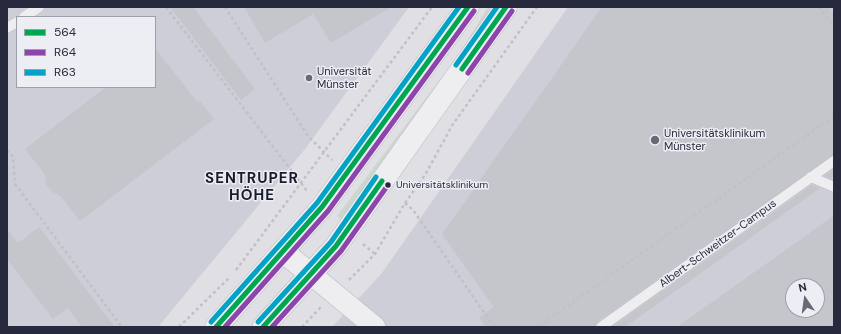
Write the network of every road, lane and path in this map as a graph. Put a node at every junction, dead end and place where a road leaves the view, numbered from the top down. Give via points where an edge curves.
1 (39, 7) edge
2 (166, 7) edge
3 (225, 7) edge
4 (432, 7) edge
5 (468, 7) edge
6 (506, 7) edge
7 (537, 7) edge
8 (819, 7) edge
9 (26, 16) edge
10 (16, 23) edge
11 (7, 28) edge
12 (834, 28) edge
13 (834, 116) edge
14 (7, 150) edge
15 (324, 151) junction
16 (834, 161) edge
17 (811, 177) junction
18 (301, 184) junction
19 (834, 187) edge
20 (405, 203) junction
21 (284, 252) junction
22 (234, 272) dead end
23 (312, 275) junction
24 (230, 276) dead end
25 (335, 293) junction
26 (618, 315) junction
27 (122, 327) edge
28 (178, 327) edge
29 (216, 327) edge
30 (263, 327) edge
31 (302, 327) edge
32 (375, 327) edge
33 (494, 327) edge
34 (538, 327) edge
35 (601, 327) edge
36 (618, 327) edge

1 - 9 lane
2 - 18 path
3 - 15 path via 308,136
4 - 15 path
5 - 21 street via 322,207
6 - 23 street via 348,231
7 - 20 path via 465,106 426,175
8 - 12 path
10 - 11 lane
13 - 34 path
14 - 27 path via 12,157 15,184
15 - 18 path
16 - 17 lane, Albert-Schweitzer-Campus
17 - 19 lane
17 - 26 lane, Albert-Schweitzer-Campus
18 - 22 path
20 - 25 path via 375,254
20 - 33 path
21 - 23 street
21 - 29 street
23 - 25 street
23 - 30 street
24 - 28 path
25 - 31 path
25 - 32 street
26 - 35 lane, Albert-Schweitzer-Campus
26 - 36 lane

